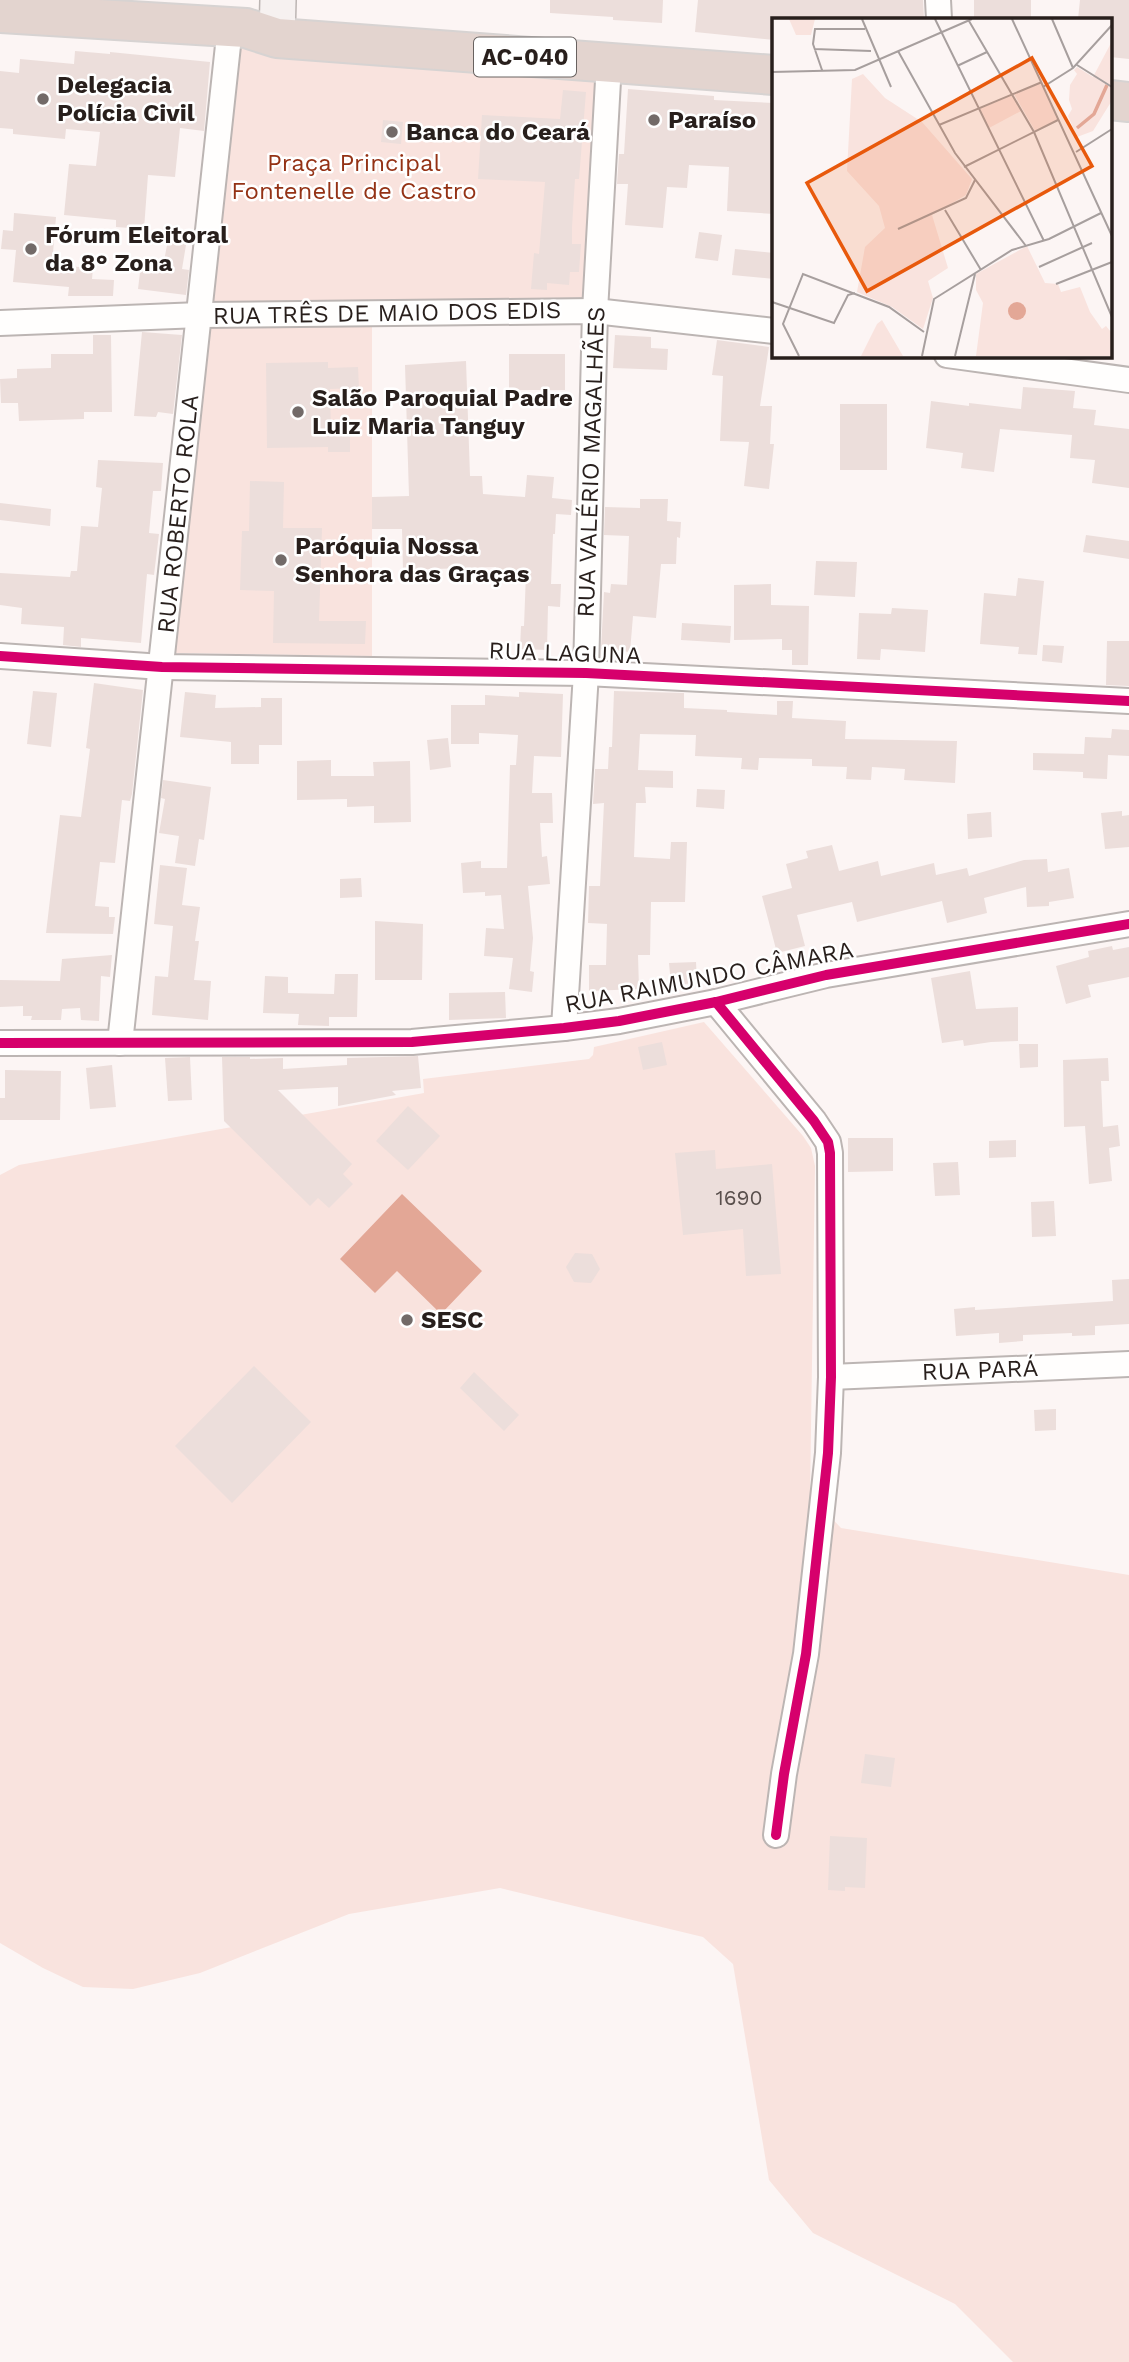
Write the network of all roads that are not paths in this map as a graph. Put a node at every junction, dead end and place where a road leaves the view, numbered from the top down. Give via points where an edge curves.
1 (938, 0) edge
2 (0, 13) edge
3 (939, 18) edge
4 (261, 22) edge
5 (772, 52) edge
6 (609, 63) junction
7 (772, 75) edge
8 (595, 311) junction
9 (200, 315) junction
10 (0, 323) edge
11 (772, 331) edge
12 (962, 357) edge
13 (1129, 380) edge
14 (0, 656) edge
15 (162, 667) junction
16 (586, 673) junction
17 (1129, 701) edge
18 (1129, 924) edge
19 (716, 1002) junction
20 (564, 1028) junction
21 (0, 1043) edge
22 (120, 1043) junction
23 (1129, 1364) edge
24 (831, 1377) junction
25 (776, 1835) dead end

1 - 3 street
2 - 4 highway, AC-040
4 - 5 highway, AC-040
4 - 6 highway, AC-040
4 - 9 street, RUA ROBERTO ROLA
6 - 7 highway, AC-040
6 - 8 street, RUA VALÉRIO MAGALHÃES
8 - 9 street, RUA TRÊS DE MAIO DOS EDIS
8 - 11 street, RUA TRÊS DE MAIO DOS EDIS
8 - 16 street, RUA VALÉRIO MAGALHÃES
9 - 10 street, RUA TRÊS DE MAIO DOS EDIS
9 - 15 street, RUA ROBERTO ROLA
12 - 13 street
14 - 15 street, RUA LAGUNA
15 - 16 street, RUA LAGUNA
15 - 22 street, RUA ROBERTO ROLA
16 - 17 street, RUA LAGUNA
16 - 20 street, RUA VALÉRIO MAGALHÃES
18 - 19 street, RUA RAIMUNDO CÂMARA via 826,975
19 - 20 street, RUA RAIMUNDO CÂMARA
19 - 24 street via 828,1142
20 - 22 street, RUA RAIMUNDO CÂMARA via 412,1042
21 - 22 street, RUA RAIMUNDO CÂMARA
23 - 24 street, RUA PARÁ
24 - 25 street via 817,1565

